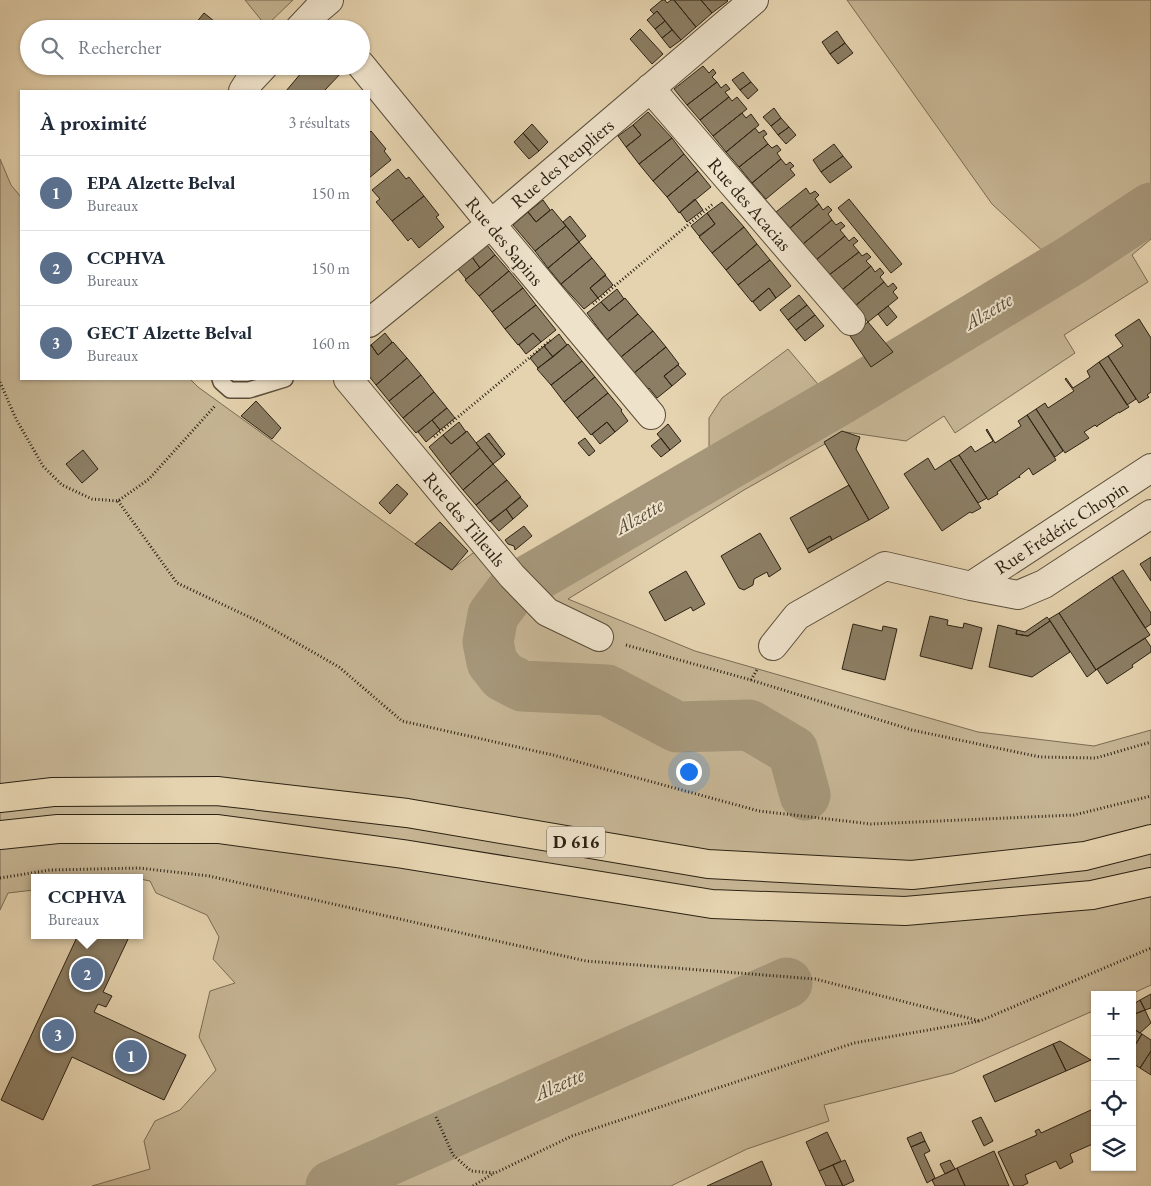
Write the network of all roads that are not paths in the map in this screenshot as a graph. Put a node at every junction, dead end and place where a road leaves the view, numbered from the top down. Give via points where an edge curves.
1 (754, 0) edge
2 (256, 75) edge
3 (369, 75) edge
4 (650, 88) junction
5 (244, 90) edge
6 (491, 224) junction
7 (851, 320) dead end
8 (370, 322) edge
9 (282, 380) edge
10 (349, 380) edge
11 (225, 385) edge
12 (650, 415) dead end
13 (1151, 468) edge
14 (1151, 514) edge
15 (971, 586) junction
16 (599, 637) road end
17 (773, 646) dead end
18 (0, 798) edge
19 (0, 835) edge
20 (1151, 839) edge
21 (1151, 882) edge

1 - 4 street, Rue des Peupliers
2 - 5 street
3 - 6 street, Rue des Sapins
4 - 6 street, Rue des Peupliers
4 - 7 street, Rue des Acacias
6 - 8 street, Rue des Peupliers
6 - 12 street, Rue des Sapins
9 - 11 lane via 249,390
10 - 16 street, Rue des Tilleuls via 512,576 546,612
13 - 15 street, Rue Frédéric Chopin
14 - 15 street, Rue Frédéric Chopin via 1044,584 1018,595
15 - 17 street, Rue Frédéric Chopin via 885,566 797,616
18 - 20 main road, D 616 via 53,792 217,791 407,813 708,864 912,874 1085,856
19 - 21 main road, D 616 via 58,829 218,829 404,854 712,904 905,912 1092,895

